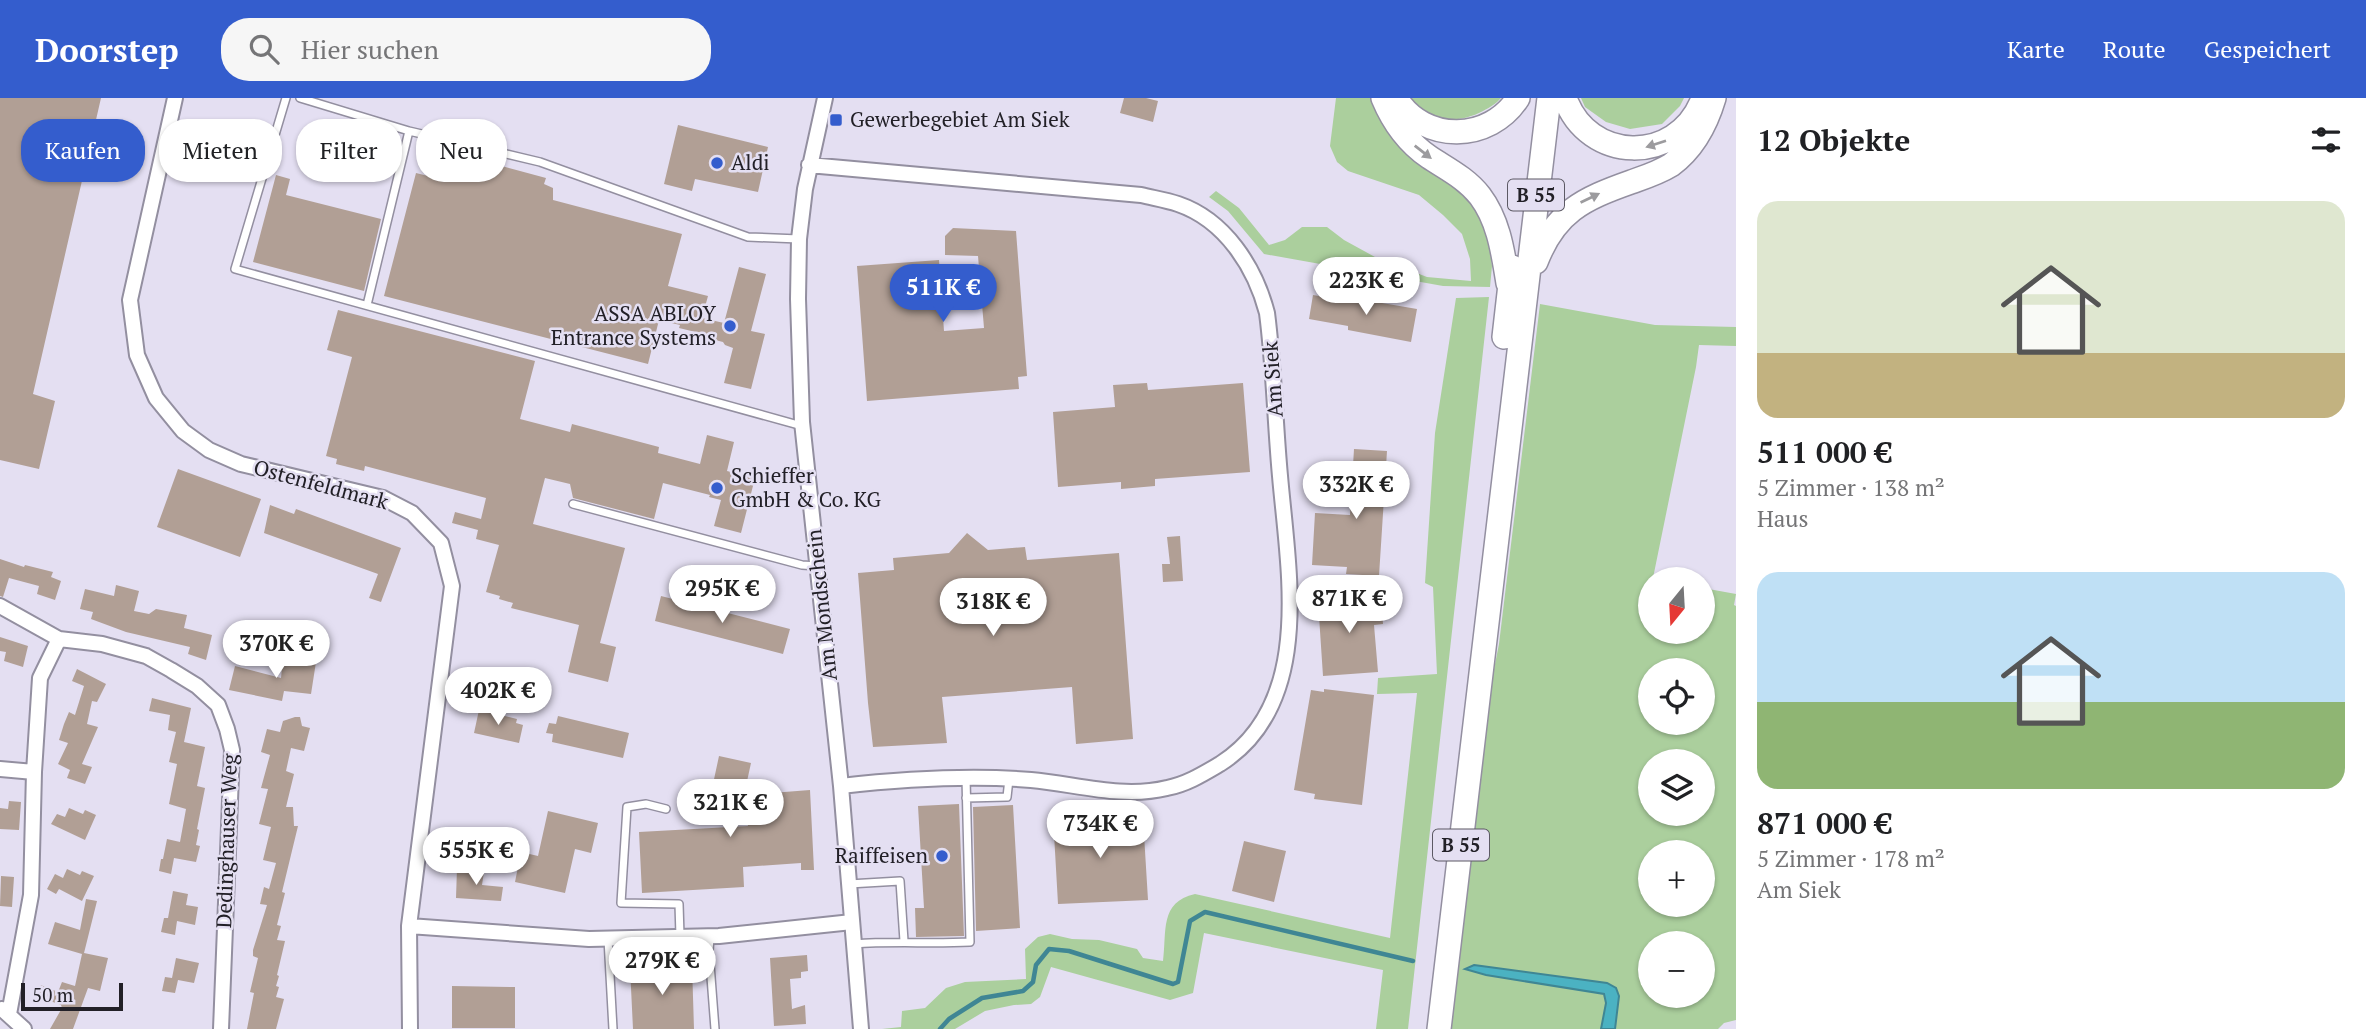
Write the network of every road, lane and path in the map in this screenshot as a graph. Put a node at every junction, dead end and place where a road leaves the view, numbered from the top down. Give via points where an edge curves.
1 (175, 98) edge
2 (286, 98) edge
3 (300, 98) edge
4 (825, 98) edge
5 (1383, 98) edge
6 (1396, 98) edge
7 (1518, 98) edge
8 (1534, 98) edge
9 (1549, 98) edge
10 (1565, 98) edge
11 (1703, 98) edge
12 (1714, 98) edge
13 (409, 131) junction
14 (809, 164) junction
15 (799, 239) junction
16 (1517, 296) junction
17 (367, 305) junction
18 (802, 426) junction
19 (573, 504) dead end
20 (818, 566) junction
21 (0, 606) edge
22 (60, 639) junction
23 (0, 769) edge
24 (34, 772) junction
25 (966, 778) junction
26 (1009, 779) junction
27 (841, 786) junction
28 (967, 798) junction
29 (666, 808) dead end
30 (849, 884) junction
31 (852, 922) junction
32 (409, 926) junction
33 (680, 937) junction
34 (710, 937) junction
35 (608, 939) junction
36 (904, 941) junction
37 (854, 944) junction
38 (4, 1011) edge
39 (24, 1029) edge
40 (220, 1029) edge
41 (410, 1029) edge
42 (613, 1029) edge
43 (715, 1029) edge
44 (861, 1029) edge
45 (1424, 1029) edge
46 (1439, 1029) edge

1 - 32 street, Ostenfeldmark via 130,300 137,355 156,398 183,432 209,450 241,464 383,498 412,513 441,543 452,586
2 - 17 lane via 235,269
3 - 13 lane
4 - 14 street, Am Mondschein
5 -> 16 highway via 1412,142 1480,197 1497,231
6 - 7 highway via 1424,124 1458,132 1491,124
8 - 16 highway, B 55
9 - 16 highway, B 55
11 -> 10 highway via 1689,123 1672,138 1629,148 1588,132
16 -> 12 highway via 1561,218 1590,197 1671,164 1696,140
13 - 15 lane via 540,162 748,237
13 - 17 lane
14 - 15 street, Am Mondschein
14 - 26 street, Am Siek via 1141,195 1180,205 1229,239 1262,293 1270,333 1289,590 1289,638 1281,681 1264,720 1234,755 1198,778 1167,788 1125,792
15 - 18 street, Am Mondschein
16 - 45 highway, B 55
16 - 46 highway, B 55
17 - 18 lane
18 - 20 street, Am Mondschein
19 - 20 lane
20 - 27 street, Am Mondschein
21 - 22 street, Dedinghauser Weg
22 - 24 street via 40,678
22 - 40 street, Dedinghauser Weg via 146,656 197,686 218,705 232,750
23 - 24 street
24 - 38 street via 31,895
25 - 26 street, Am Siek
25 - 27 street, Am Siek
25 - 28 lane
26 - 28 lane via 1007,797
27 - 30 street, Am Mondschein
28 - 36 lane via 972,939
29 - 33 lane via 627,807 621,903 678,904
30 - 31 street, Am Mondschein
30 - 36 lane via 900,881
31 - 34 street
31 - 37 street, Am Mondschein
32 - 35 street
32 - 41 street, Ostenfeldmark
33 - 34 street
33 - 35 street
34 - 43 lane
35 - 42 lane
36 - 37 lane
37 - 44 street, Am Mondschein
38 - 39 street

